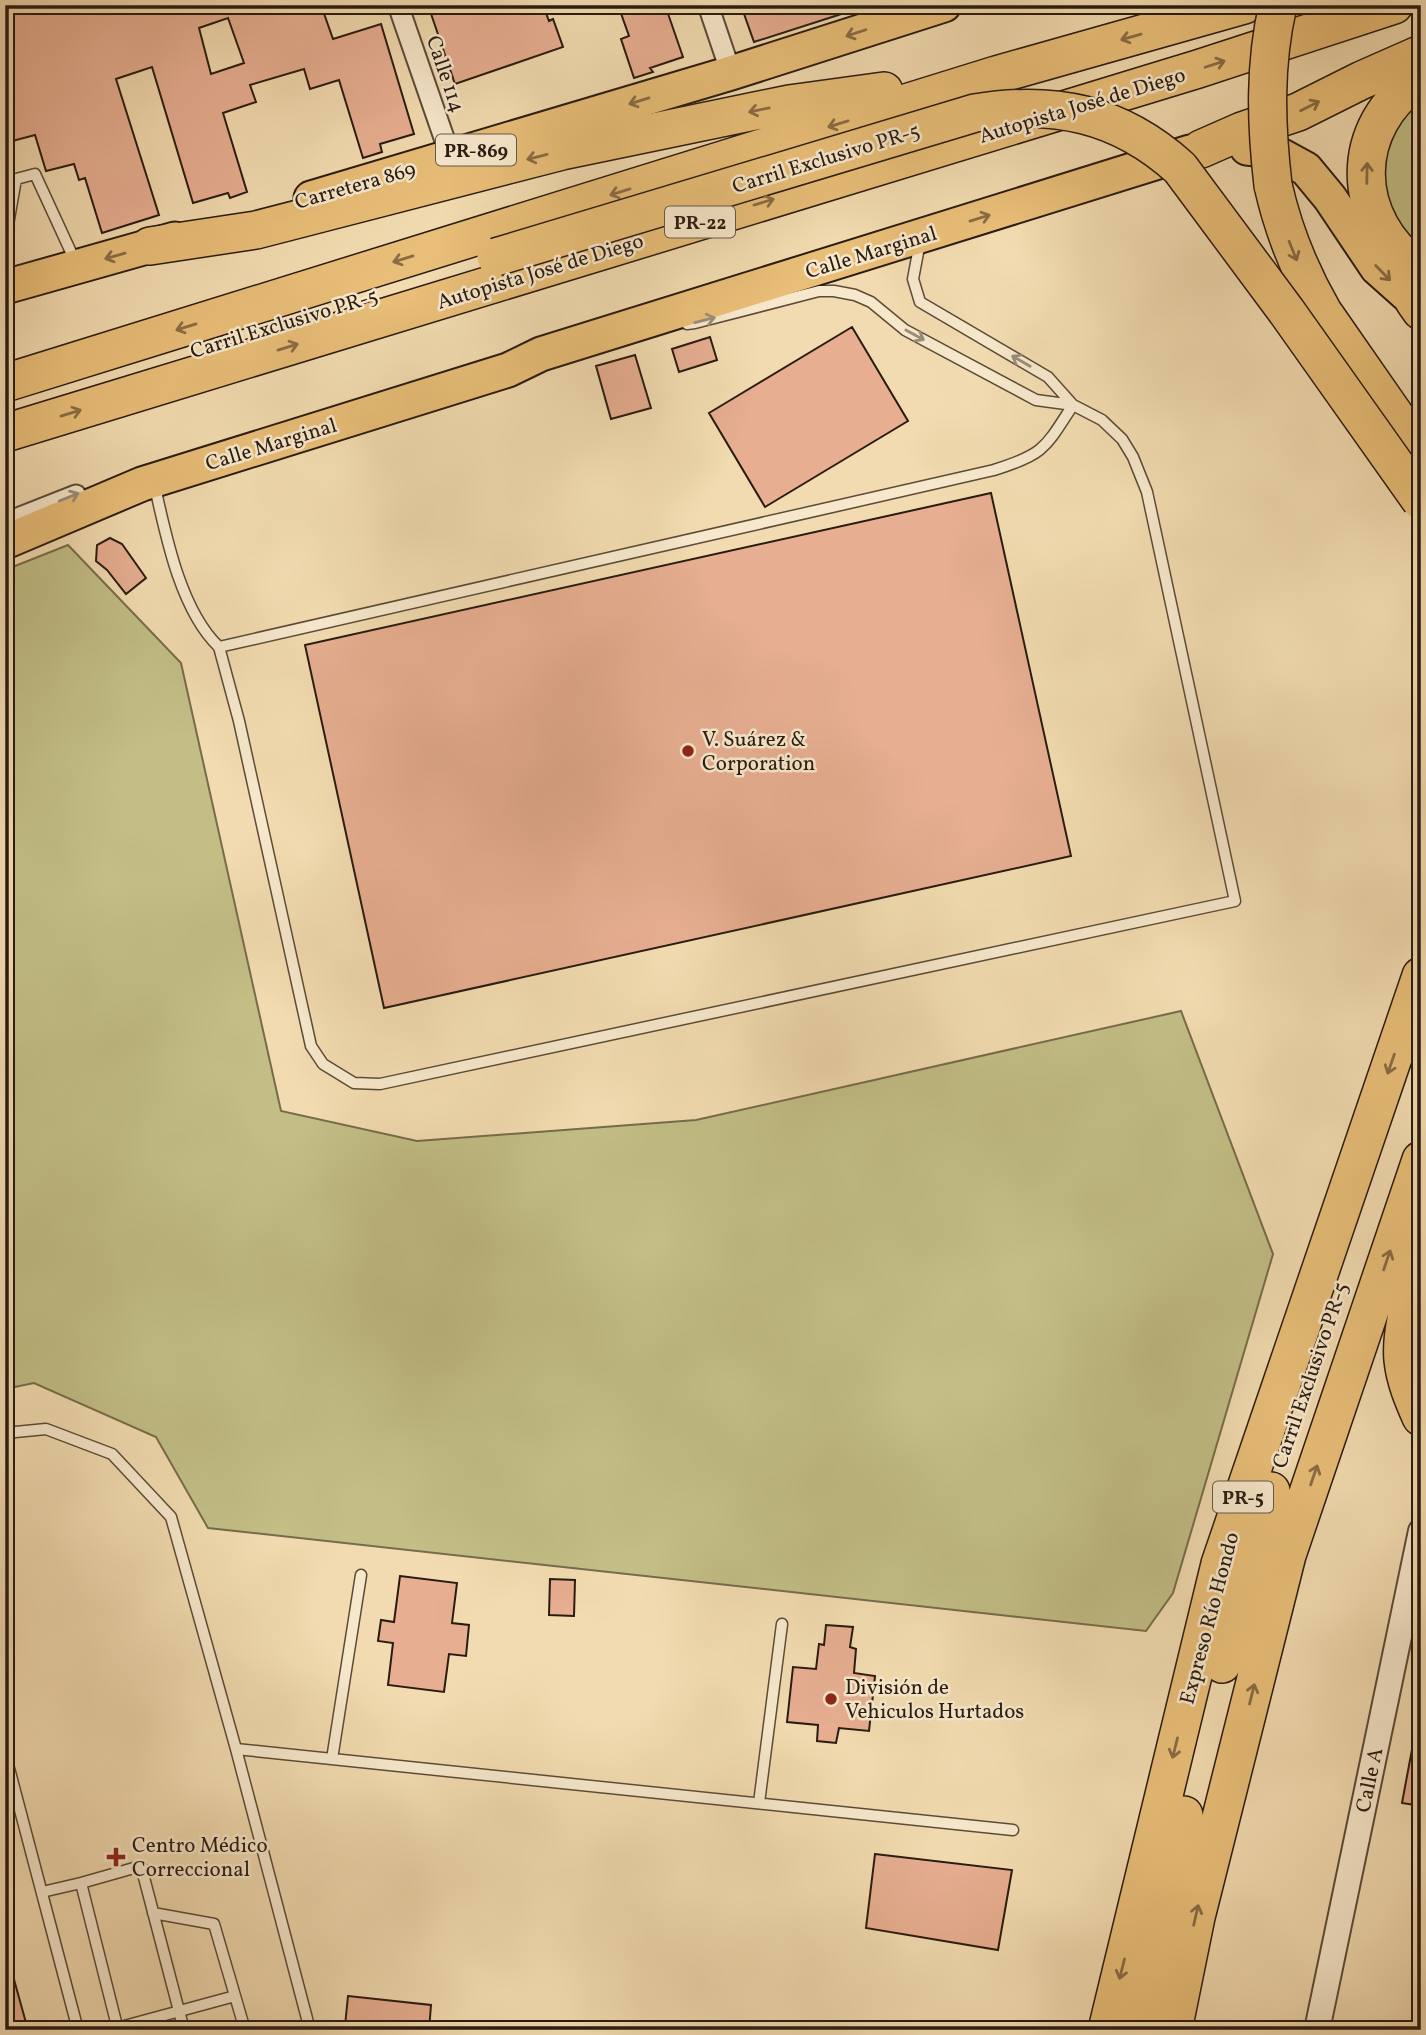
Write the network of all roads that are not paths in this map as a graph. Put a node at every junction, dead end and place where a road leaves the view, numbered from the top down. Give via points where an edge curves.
1 (398, 5) edge
2 (708, 5) edge
3 (944, 5) edge
4 (1244, 5) edge
5 (1278, 5) edge
6 (1394, 5) edge
7 (1421, 54) edge
8 (731, 73) junction
9 (996, 75) junction
10 (1421, 78) edge
11 (1201, 149) junction
12 (451, 158) junction
13 (16, 179) junction
14 (5, 182) edge
15 (921, 236) junction
16 (5, 242) edge
17 (150, 246) junction
18 (77, 267) junction
19 (5, 287) edge
20 (1419, 296) edge
21 (637, 324) junction
22 (541, 354) junction
23 (12, 400) edge
24 (1073, 405) junction
25 (5, 433) edge
26 (1421, 453) edge
27 (154, 480) junction
28 (1421, 501) edge
29 (5, 523) edge
30 (5, 542) edge
31 (219, 647) junction
32 (1421, 976) edge
33 (1421, 1052) edge
34 (1406, 1151) edge
35 (1421, 1259) edge
36 (1421, 1417) edge
37 (5, 1433) edge
38 (1421, 1531) edge
39 (362, 1576) dead end
40 (782, 1624) dead end
41 (236, 1749) junction
42 (5, 1754) edge
43 (332, 1759) junction
44 (10, 1789) edge
45 (759, 1803) junction
46 (1013, 1830) dead end
47 (80, 1883) junction
48 (42, 1892) junction
49 (153, 1913) junction
50 (235, 1996) junction
51 (179, 2010) junction
52 (118, 2029) edge
53 (78, 2030) edge
54 (184, 2030) edge
55 (245, 2030) edge
56 (310, 2030) edge
57 (1107, 2030) edge
58 (1137, 2030) edge
59 (1173, 2030) edge
60 (1317, 2030) edge

1 - 12 street, Calle 114
2 - 8 street
3 -> 8 highway, Carretera 869 / PR-869
4 -> 9 highway, PR-22
5 -> 26 highway, bridge via 1267,93 1273,185 1285,230 1323,312
25 -> 6 highway, Autopista José de Diego / PR-22
11 -> 7 highway via 1298,112
8 -> 12 highway, Carretera 869 / PR-869
9 -> 17 highway via 789,104 562,151 256,230
9 -> 23 highway, PR-22
20 -> 10 highway via 1377,223 1365,176 1379,121 1398,95
15 -> 11 highway, Calle Marginal
11 -> 20 highway, Calle Marginal via 1244,147 1273,152 1306,169 1377,268
12 - 17 highway, Carretera 869 / PR-869
13 - 14 lane
13 - 16 lane
13 - 18 lane via 34,174
15 - 21 highway, Calle Marginal
24 -> 15 lane via 1048,377 920,302 913,279
17 -> 18 highway, Carretera 869 / PR-869
18 - 19 highway, Carretera 869 / PR-869
21 - 22 highway, Calle Marginal
21 -> 24 lane via 695,323 796,295 834,291 871,302 905,330 1036,400
22 - 27 highway, Calle Marginal via 508,370
29 -> 22 street, Calle Marginal via 152,466 506,360
23 - 28 highway, Carril Exclusivo PR-5, bridge via 975,113 1040,108 1103,119 1132,132 1180,168
24 - 31 lane via 1038,453 995,470
24 - 31 lane via 1102,419 1122,439 1147,492 1236,901 380,1084 354,1083 323,1064 311,1046
27 - 30 highway, Calle Marginal
27 - 31 lane via 186,596
32 -> 57 highway, Expreso Río Hondo / PR-5 via 1220,1564
33 - 34 highway, Carril Exclusivo PR-5
34 - 58 highway, Carril Exclusivo PR-5 via 1284,1447 1242,1584
59 -> 34 highway, PR-5 via 1196,1916 1287,1555
35 - 36 highway via 1403,1361
37 - 41 lane via 46,1429 112,1454 171,1517
38 - 60 street, Calle A
39 - 43 lane
40 - 45 lane
41 - 43 lane
41 - 56 lane
42 - 44 lane
43 - 45 lane
44 - 48 lane
45 - 46 lane
47 - 48 lane
47 - 49 lane via 141,1866
47 - 52 lane
48 - 53 lane
49 - 50 lane via 214,1924
49 - 51 lane
50 - 51 lane
50 - 55 lane
51 - 52 lane
51 - 54 lane

